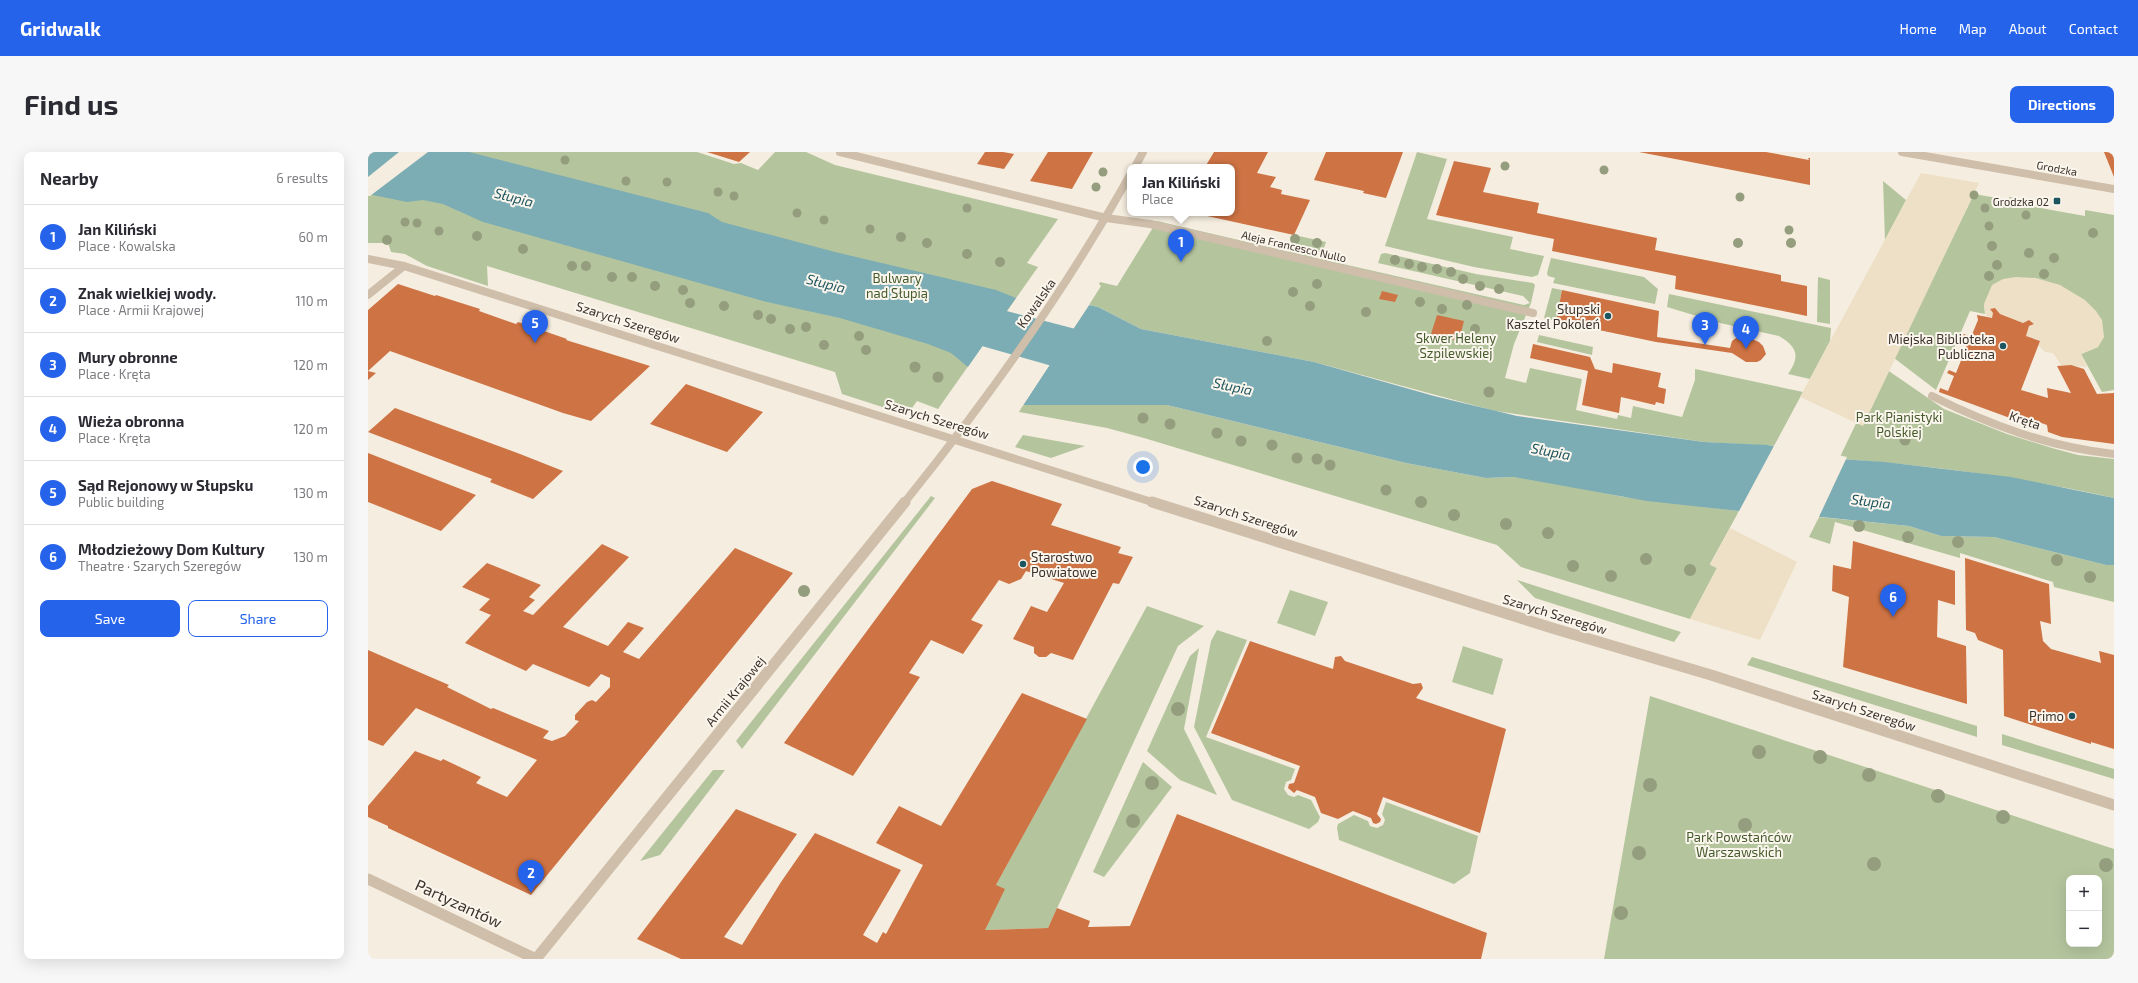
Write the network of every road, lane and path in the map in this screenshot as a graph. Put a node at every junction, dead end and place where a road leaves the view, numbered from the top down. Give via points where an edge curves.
1 (840, 152) edge
2 (1143, 152) edge
3 (1902, 152) edge
4 (1136, 164) edge
5 (1127, 180) edge
6 (2114, 189) edge
7 (1106, 218) junction
8 (368, 259) edge
9 (404, 266) junction
10 (368, 295) edge
11 (1533, 313) dead end
12 (1932, 396) dead end
13 (955, 440) junction
14 (2114, 454) edge
15 (2114, 805) edge
16 (368, 879) edge
17 (536, 959) edge

1 - 7 street, Aleja Francesco Nullo
2 - 4 street
3 - 6 street, Grodzka
5 - 7 street, Kowalska
7 - 11 street, Aleja Francesco Nullo via 1150,224
7 - 13 street, Kowalska via 1070,276
8 - 9 street, Szarych Szeregów
9 - 10 street
9 - 13 street, Szarych Szeregów
12 - 14 street, Kręta via 1956,408 2033,437 2093,453
13 - 15 street, Szarych Szeregów via 1545,626 1711,675
13 - 17 street, Armii Krajowej
16 - 17 street, Partyzantów

